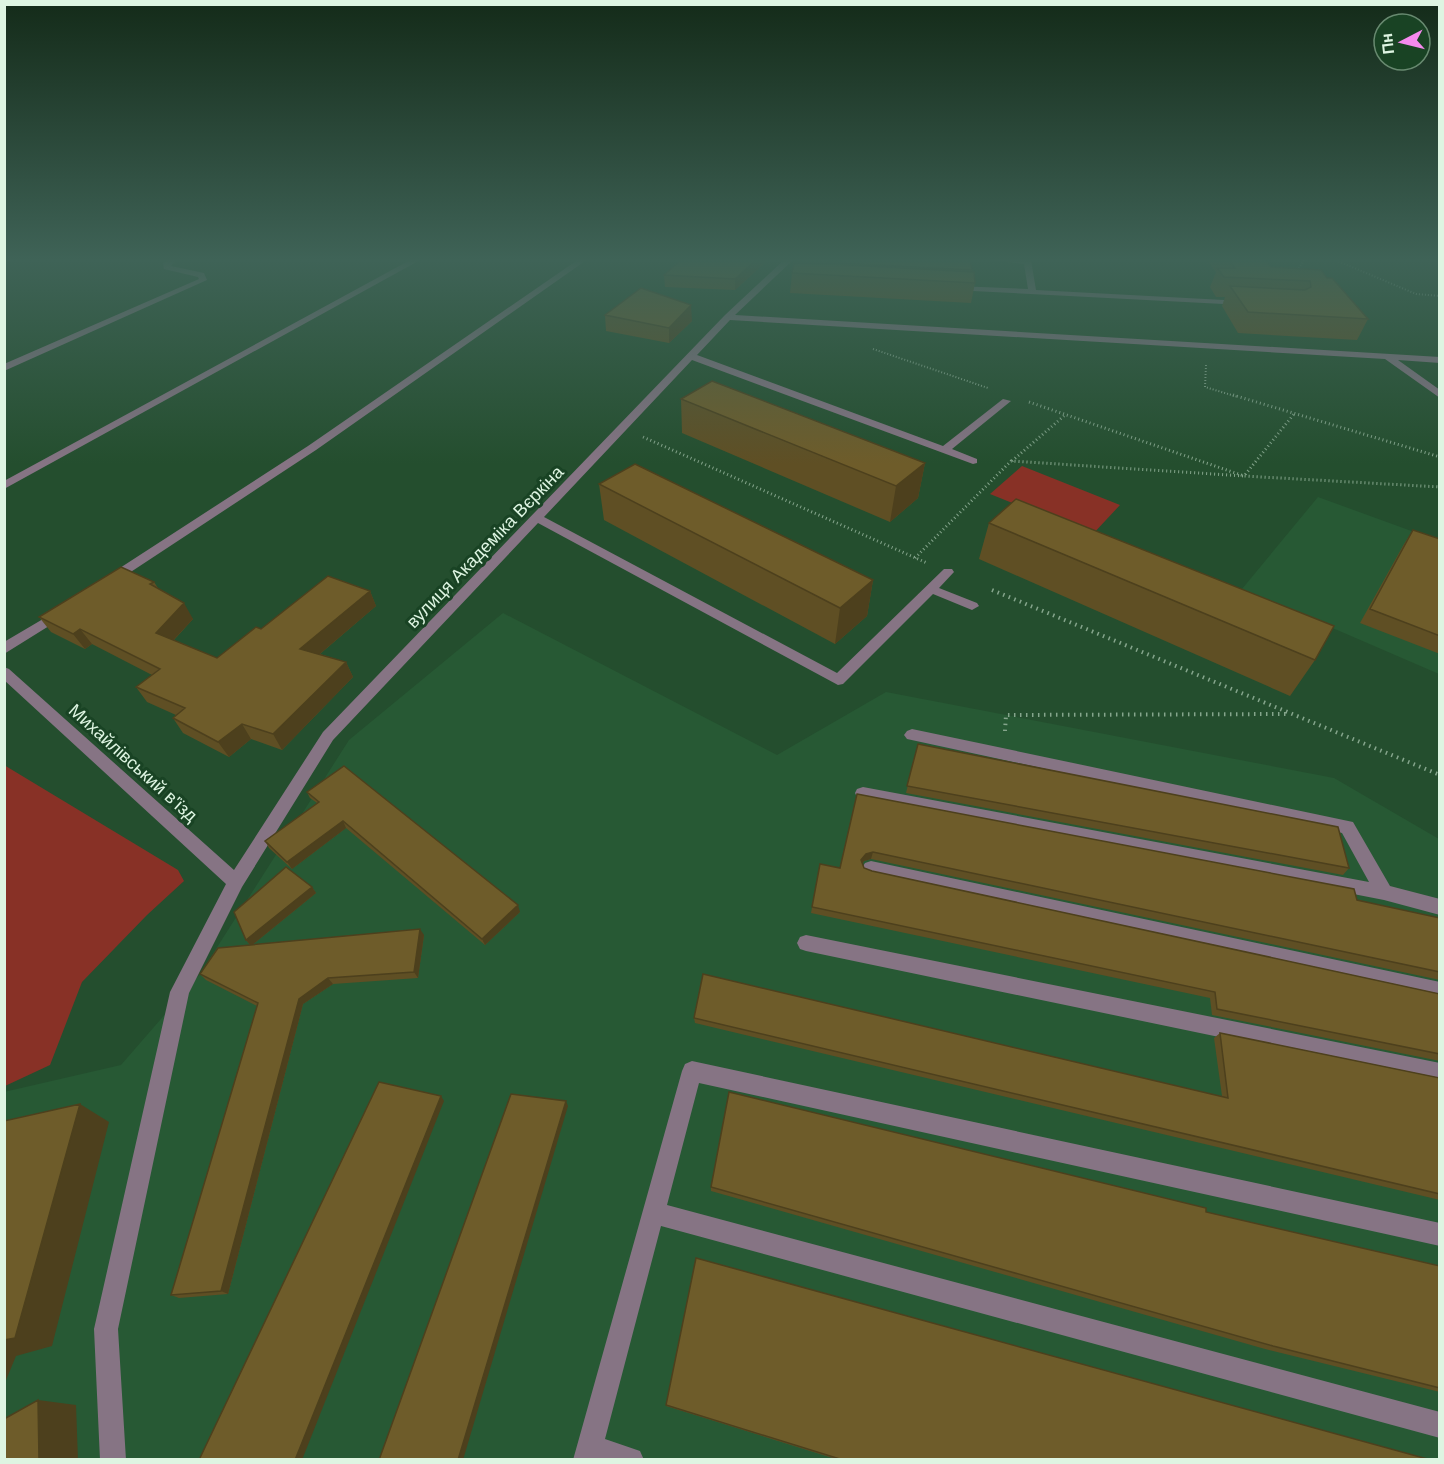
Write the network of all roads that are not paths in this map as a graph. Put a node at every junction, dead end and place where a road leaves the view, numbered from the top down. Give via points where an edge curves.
1 (96, 327) edge
2 (293, 327) edge
3 (486, 327) edge
4 (718, 327) edge
5 (898, 327) edge
6 (691, 356) junction
7 (1388, 357) junction
8 (1440, 360) edge
9 (4, 368) edge
10 (1440, 395) edge
11 (1006, 401) dead end
12 (944, 450) junction
13 (973, 461) dead end
14 (4, 486) edge
15 (537, 518) junction
16 (948, 572) road end
17 (104, 584) edge
18 (931, 589) junction
19 (74, 604) edge
20 (972, 606) dead end
21 (4, 649) edge
22 (4, 672) edge
23 (912, 735) dead end
24 (863, 793) edge
25 (871, 868) edge
26 (236, 882) junction
27 (1384, 892) junction
28 (1440, 908) edge
29 (806, 943) dead end
30 (1440, 992) edge
31 (1440, 1073) edge
32 (654, 1213) junction
33 (1440, 1235) edge
34 (1440, 1425) edge
35 (588, 1453) edge
36 (113, 1460) edge
37 (631, 1460) edge

1 - 9 street
2 - 14 street
3 - 17 street via 312,448
4 - 6 street, вулиця Академіка Вєркіна
5 - 7 street
6 - 12 street
6 - 15 street, вулиця Академіка Вєркіна
7 - 8 street
7 - 10 street
11 - 12 street
12 - 13 street
15 - 18 street via 838,680
15 - 26 street, вулиця Академіка Вєркіна via 328,736
16 - 18 street
18 - 20 street
19 - 21 street
22 - 26 street, Михайлівський в'їзд
23 - 27 street via 1347,827
24 - 27 street
25 - 30 street
26 - 36 street, вулиця Академіка Вєркіна via 180,992 106,1329
27 - 28 street
29 - 31 street
32 - 33 street via 692,1071
32 - 34 street
32 - 35 street
35 - 37 street

